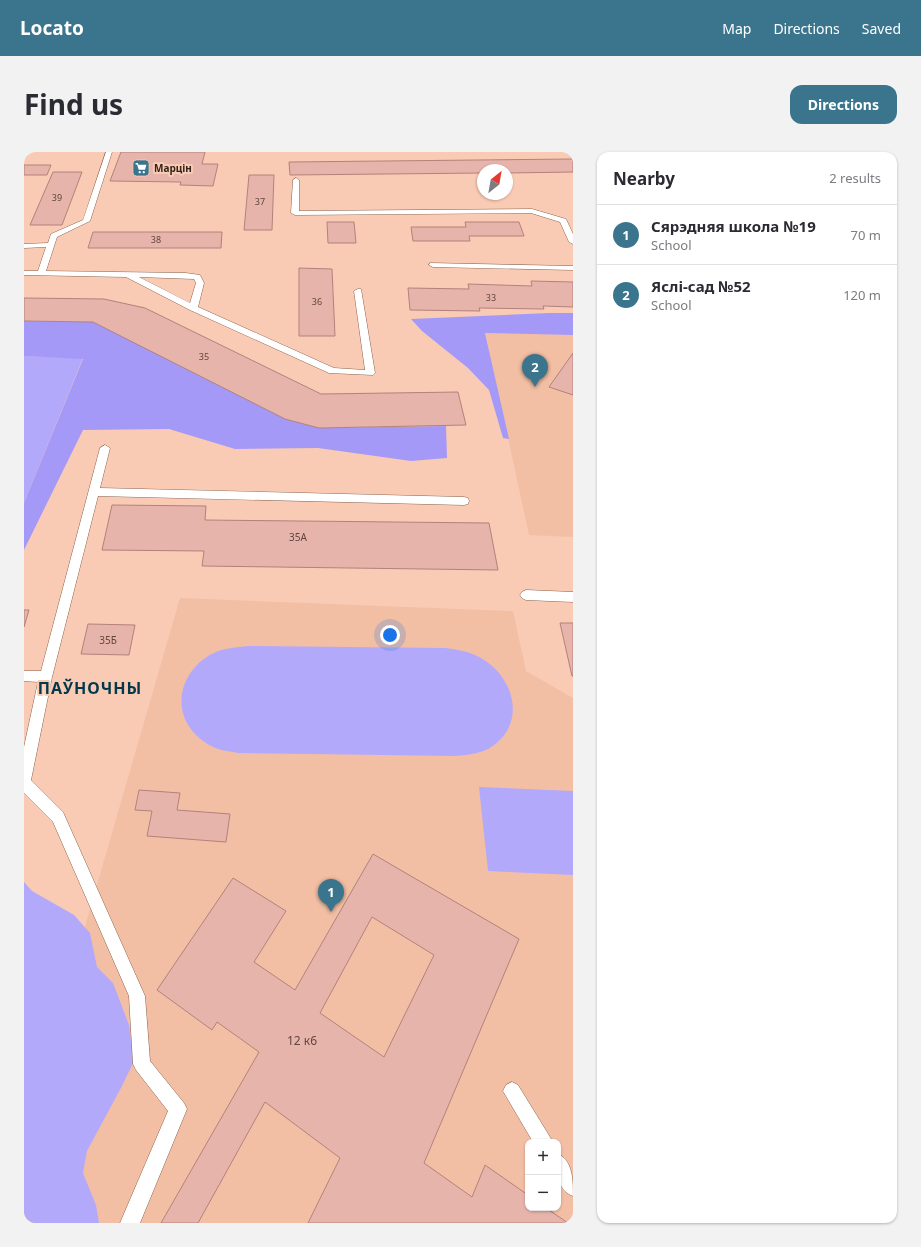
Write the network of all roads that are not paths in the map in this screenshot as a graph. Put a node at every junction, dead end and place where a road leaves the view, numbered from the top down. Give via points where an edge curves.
1 (109, 152) edge
2 (296, 180) dead end
3 (573, 242) edge
4 (51, 245) junction
5 (24, 246) edge
6 (434, 266) dead end
7 (573, 268) edge
8 (24, 273) edge
9 (41, 274) junction
10 (127, 274) junction
11 (358, 291) dead end
12 (193, 308) junction
13 (105, 448) dead end
14 (94, 492) junction
15 (464, 501) dead end
16 (526, 595) dead end
17 (573, 597) edge
18 (24, 676) edge
19 (46, 677) junction
20 (24, 779) edge
21 (24, 783) edge
22 (512, 1091) dead end
23 (542, 1139) edge
24 (561, 1168) edge
25 (573, 1187) edge
26 (130, 1223) edge

1 - 4 lane via 86,221 54,236
2 - 3 lane via 295,213 532,211 563,221
4 - 5 lane
4 - 9 lane
6 - 7 lane
8 - 9 lane
9 - 10 lane
10 - 12 lane
10 - 12 lane via 197,277 200,283
11 - 12 lane via 370,373 332,371
13 - 14 lane
14 - 15 lane
14 - 19 lane
16 - 17 lane
18 - 19 lane
19 - 20 lane
21 - 26 lane via 58,817 136,996 142,1064 178,1109
22 - 23 lane
24 - 25 lane

